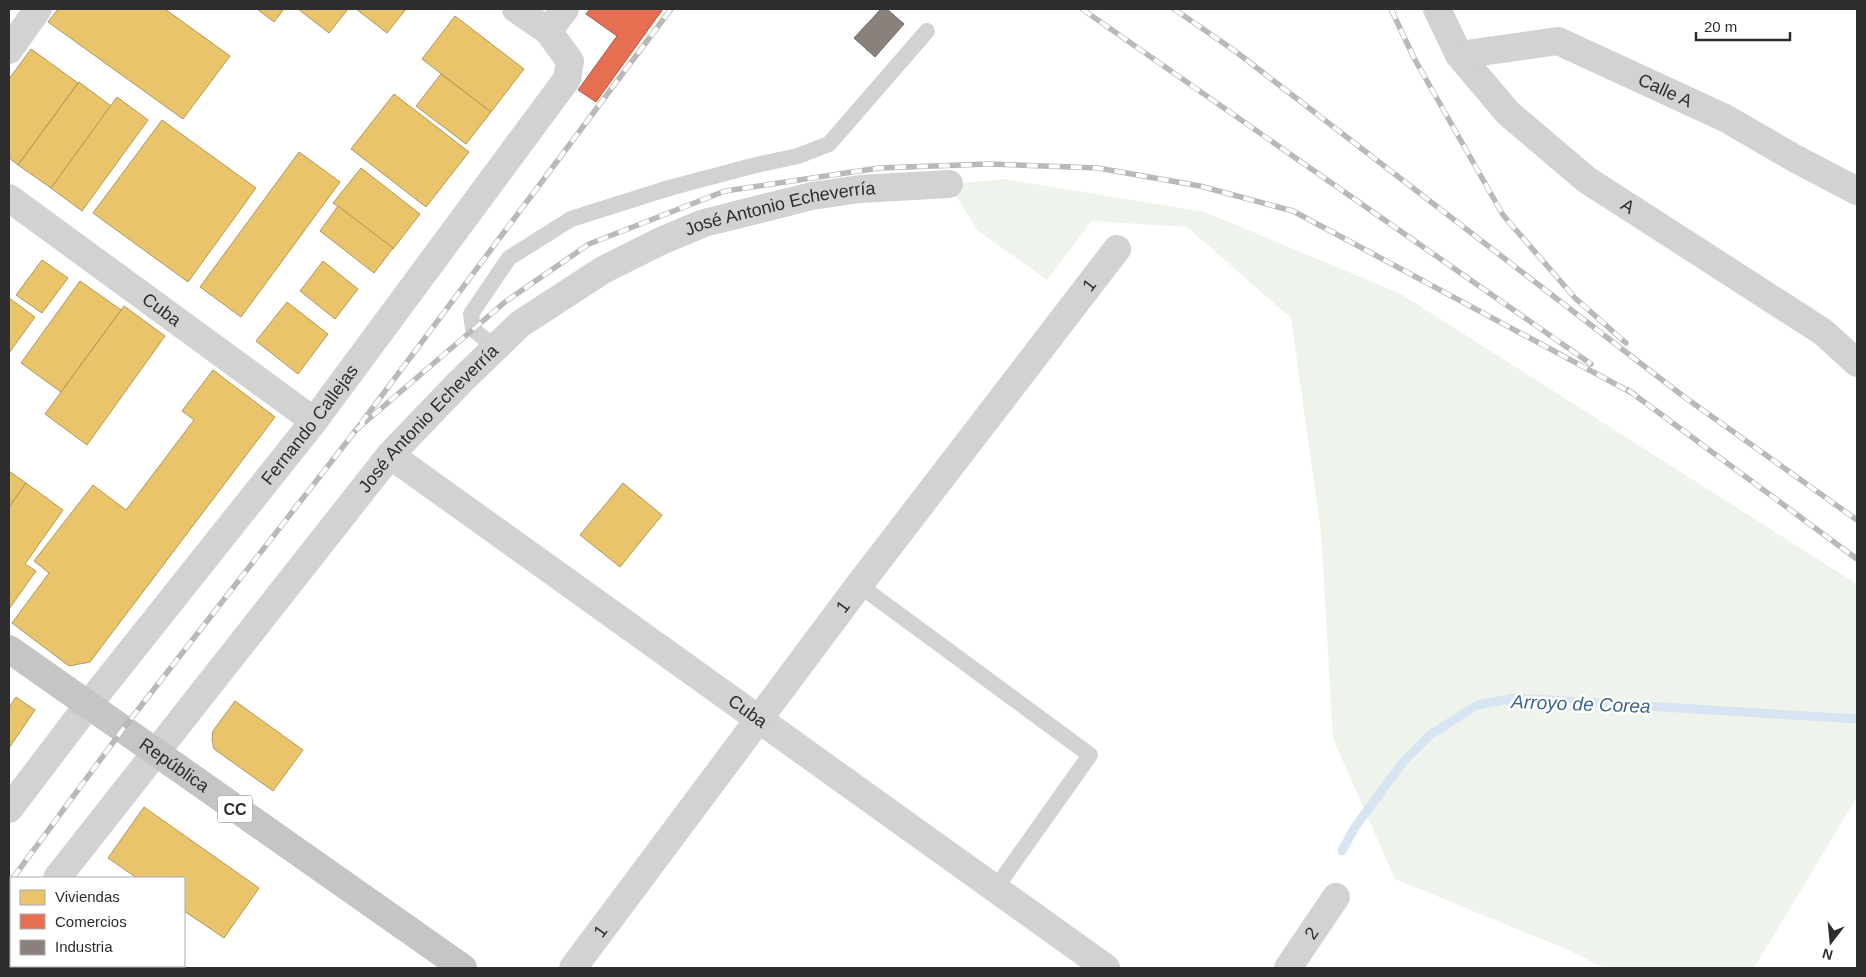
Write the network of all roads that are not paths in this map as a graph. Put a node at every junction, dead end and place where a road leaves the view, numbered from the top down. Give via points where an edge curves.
1 (38, 9) edge
2 (516, 9) edge
3 (565, 9) edge
4 (1437, 9) edge
5 (548, 31) junction
6 (927, 32) dead end
7 (9, 50) edge
8 (1459, 54) junction
9 (949, 184) dead end
10 (1857, 192) edge
11 (9, 198) edge
12 (1117, 249) dead end
13 (495, 348) junction
14 (1857, 363) edge
15 (314, 421) junction
16 (390, 455) junction
17 (859, 585) junction
18 (9, 649) edge
19 (88, 705) junction
20 (759, 720) junction
21 (156, 752) junction
22 (9, 809) edge
23 (58, 877) edge
24 (995, 889) junction
25 (1336, 897) dead end
26 (462, 968) edge
27 (573, 968) edge
28 (1106, 968) edge
29 (1288, 968) edge

1 - 7 street
2 - 5 street, Fernando Callejas
3 - 5 street
4 - 8 street, A
5 - 15 street, Fernando Callejas via 570,61 567,79
6 - 13 lane via 829,144 798,156 669,188 572,219 509,258 471,314 473,329
8 - 10 street, Calle A via 1558,41 1725,118
8 - 14 street, A via 1508,113 1587,180 1823,332
9 - 13 street, José Antonio Echeverría via 860,189 812,196 704,223 602,270 520,324
11 - 15 street, Cuba
12 - 17 street, 1
13 - 16 street, José Antonio Echeverría
15 - 19 street, Fernando Callejas
16 - 20 street, Cuba
16 - 21 street, José Antonio Echeverría
17 - 20 street, 1
17 - 24 lane via 1090,755
18 - 19 main road, República / CC
19 - 21 main road, República / CC
19 - 22 street, Fernando Callejas
20 - 24 street, Cuba
20 - 27 street, 1
21 - 23 street, José Antonio Echeverría
21 - 26 main road, República / CC
24 - 28 street, Cuba
25 - 29 street, 2

